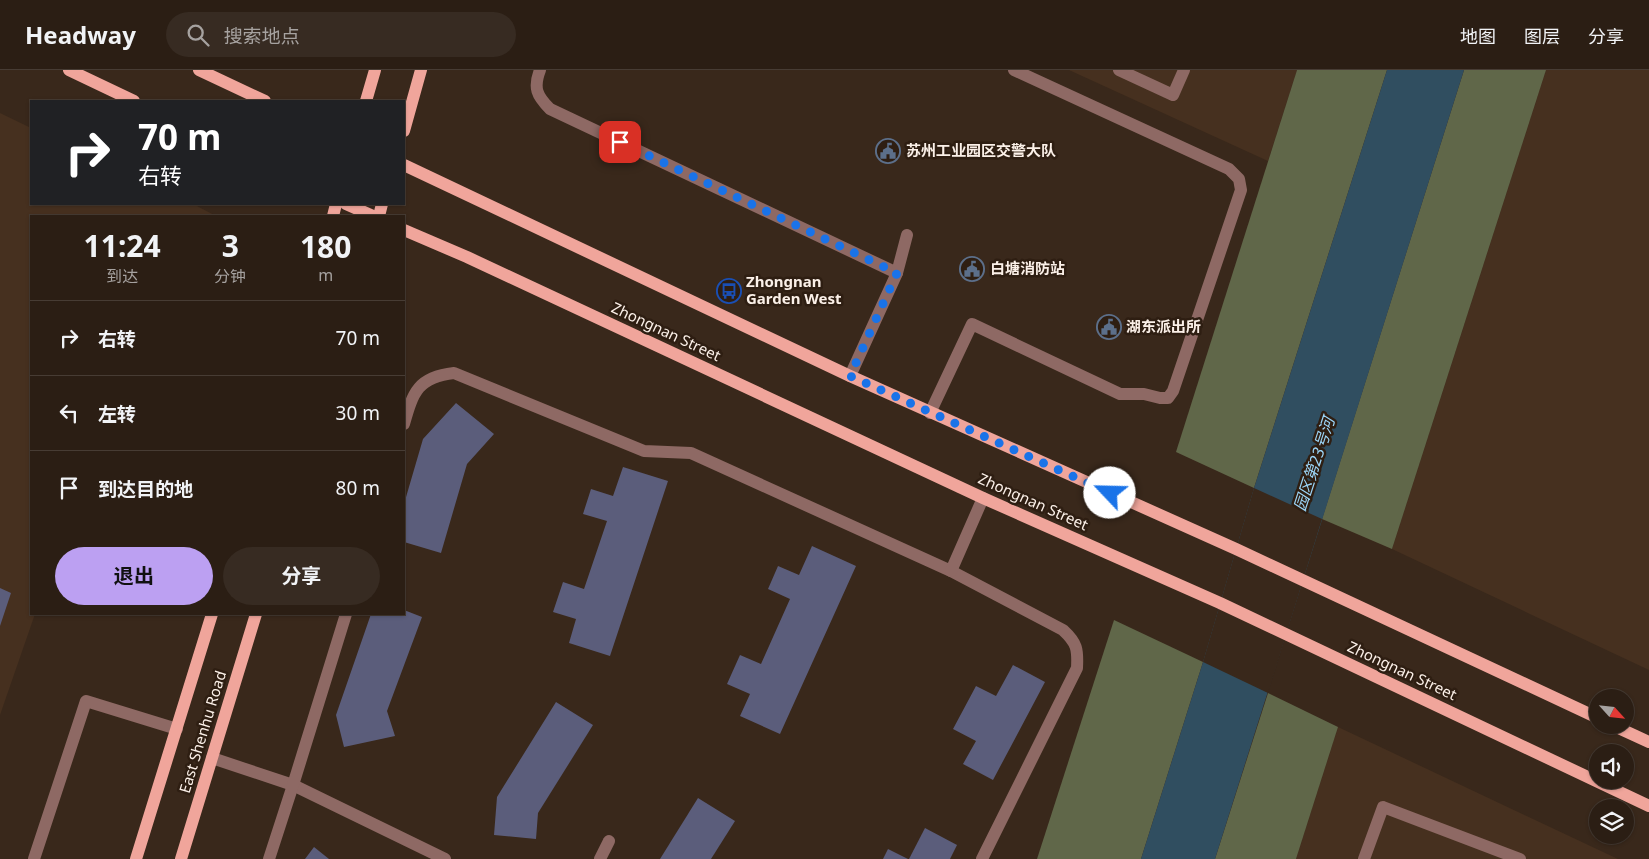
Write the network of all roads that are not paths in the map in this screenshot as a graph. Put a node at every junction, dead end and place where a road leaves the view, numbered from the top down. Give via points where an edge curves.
1 (69, 70) edge
2 (199, 70) edge
3 (375, 70) edge
4 (421, 70) edge
5 (540, 70) edge
6 (1014, 70) edge
7 (1119, 70) edge
8 (1184, 70) edge
9 (132, 100) edge
10 (263, 100) edge
11 (366, 100) edge
12 (405, 127) edge
13 (405, 165) edge
14 (348, 205) edge
15 (371, 215) edge
16 (405, 230) edge
17 (907, 235) dead end
18 (897, 273) junction
19 (850, 376) junction
20 (930, 413) junction
21 (405, 420) edge
22 (983, 498) junction
23 (951, 572) junction
24 (212, 615) edge
25 (256, 615) edge
26 (346, 615) edge
27 (1589, 714) edge
28 (177, 729) junction
29 (1632, 734) edge
30 (1649, 742) edge
31 (212, 758) junction
32 (294, 785) junction
33 (1649, 806) edge
34 (609, 841) dead end
35 (34, 859) edge
36 (136, 859) edge
37 (180, 859) edge
38 (269, 859) edge
39 (445, 859) edge
40 (600, 859) edge
41 (982, 859) edge
42 (1364, 859) edge
43 (1520, 859) edge

1 - 9 main road
2 - 10 main road
3 - 11 main road
4 - 12 main road
5 - 18 street via 536,87 541,100 550,109
6 - 20 street via 1229,169 1239,179 1240,190 1168,398 1120,394 972,324
7 - 8 street via 1172,95
13 - 19 main road
14 - 15 main road
16 - 22 main road, Zhongnan Street
17 - 18 street
18 - 19 street
19 - 20 main road
20 - 27 main road via 1236,549
21 - 23 street via 419,386 438,375 454,373 644,451 691,453
22 - 23 street
22 - 33 main road, Zhongnan Street via 1220,603
23 - 41 street via 1063,630 1073,640 1078,654 1076,668
24 - 28 main road, East Shenhu Road
25 - 31 main road, East Shenhu Road
26 - 32 street
28 - 35 street via 86,701
28 - 36 main road, East Shenhu Road
29 - 30 main road
31 - 32 street
31 - 37 main road, East Shenhu Road
32 - 38 street
32 - 39 street
34 - 40 street
42 - 43 street via 1383,807

